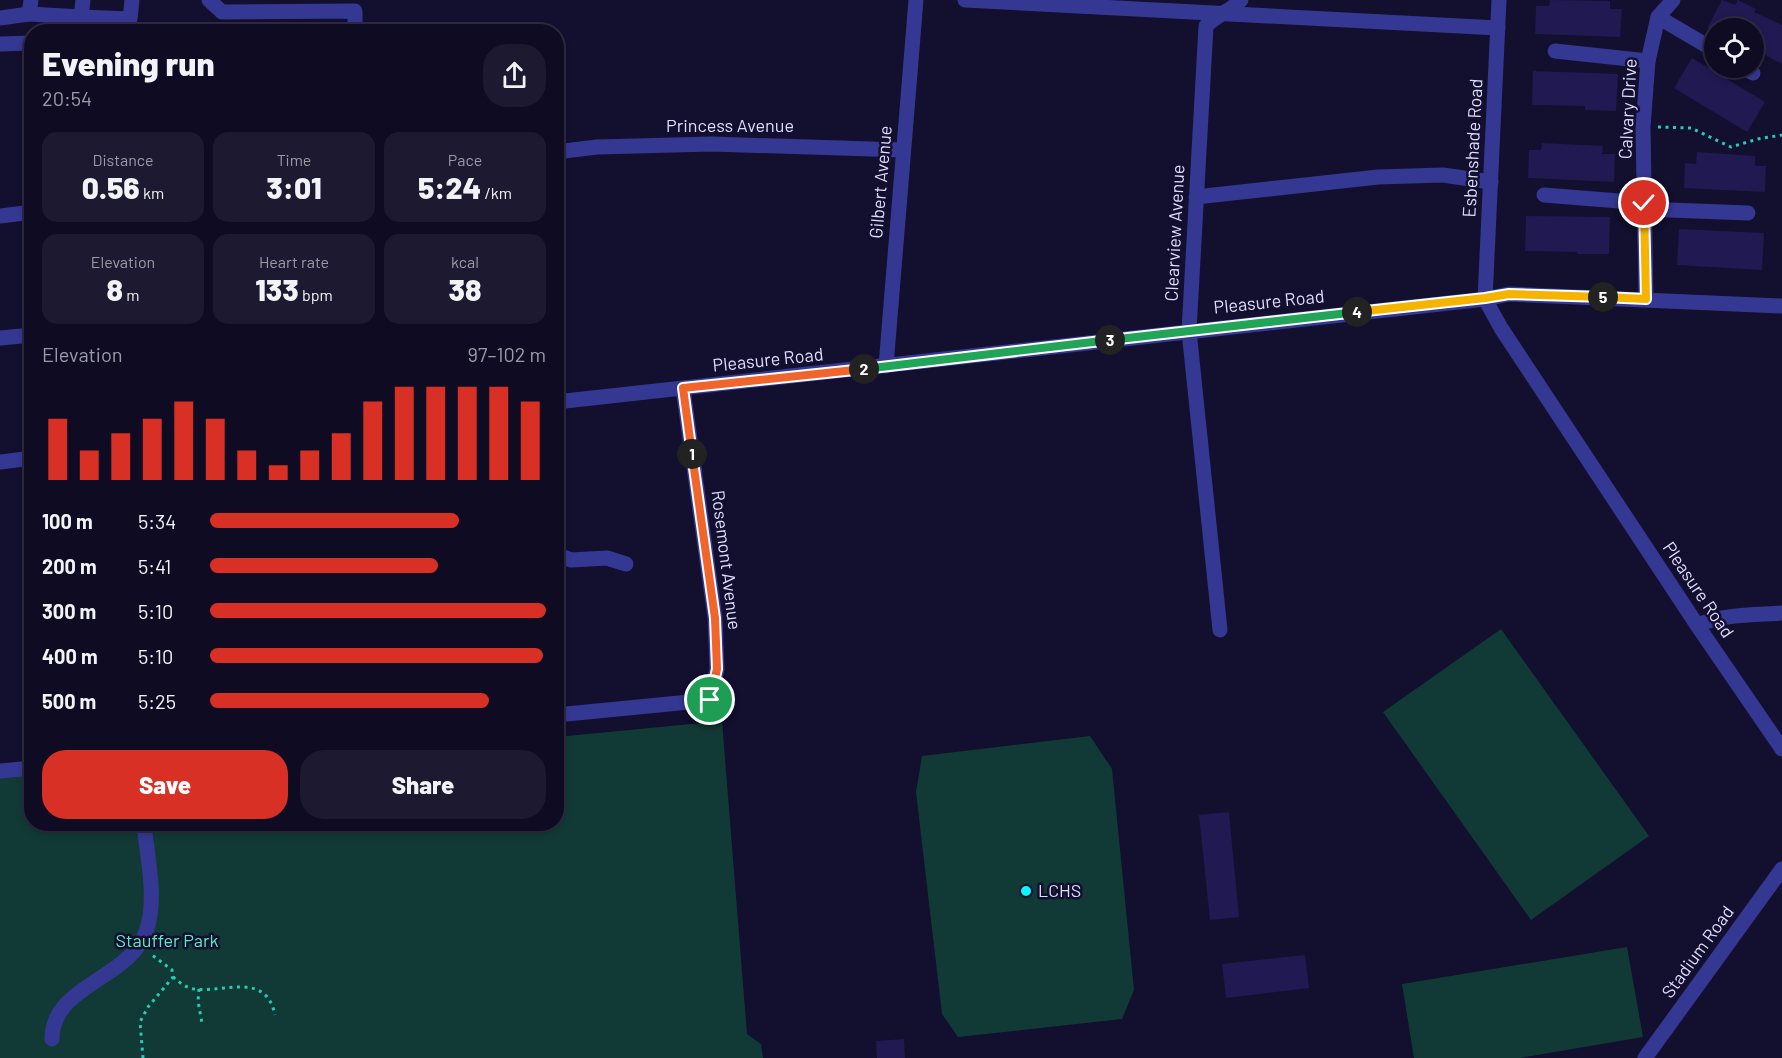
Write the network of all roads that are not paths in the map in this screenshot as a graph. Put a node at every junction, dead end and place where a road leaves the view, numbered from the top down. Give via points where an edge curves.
1 (83, 0) edge
2 (132, 0) edge
3 (209, 0) edge
4 (916, 0) edge
5 (965, 0) edge
6 (1241, 0) edge
7 (1499, 0) edge
8 (1673, 0) edge
9 (1031, 1) edge
10 (356, 6) edge
11 (30, 7) edge
12 (1222, 14) junction
13 (81, 17) junction
14 (1658, 17) junction
15 (0, 18) edge
16 (355, 24) edge
17 (1498, 28) junction
18 (24, 43) edge
19 (0, 44) edge
20 (1704, 44) edge
21 (1555, 51) dead end
22 (1648, 62) junction
23 (903, 150) junction
24 (564, 152) edge
25 (1491, 182) junction
26 (1544, 195) dead end
27 (1196, 198) junction
28 (1644, 206) junction
29 (24, 213) edge
30 (1749, 213) dead end
31 (0, 216) edge
32 (1485, 298) junction
33 (1646, 299) junction
34 (1782, 306) edge
35 (1188, 331) junction
36 (24, 336) edge
37 (0, 338) edge
38 (886, 366) junction
39 (683, 388) junction
40 (564, 401) edge
41 (24, 459) edge
42 (0, 462) edge
43 (564, 557) edge
44 (626, 564) dead end
45 (1782, 614) edge
46 (1697, 624) junction
47 (1220, 630) dead end
48 (564, 714) edge
49 (1782, 749) edge
50 (24, 769) edge
51 (0, 771) edge
52 (145, 831) edge
53 (1782, 869) edge
54 (52, 1039) dead end
55 (1645, 1058) edge

1 - 13 street
2 - 13 street via 130,19
3 - 10 street via 222,12
4 - 23 street, Gilbert Avenue
5 - 9 street
6 - 12 street, Clearview Avenue
7 - 17 street, Esbenshade Road
8 - 14 street, Calvary Drive
9 - 12 street
10 - 16 street
11 - 13 street
11 - 15 street
12 - 17 street
12 - 27 street, Clearview Avenue via 1206,26
14 - 20 street
14 - 22 street, Calvary Drive
17 - 25 street, Esbenshade Road
18 - 19 street
21 - 22 street
22 - 28 street, Calvary Drive via 1643,127
23 - 24 street, Princess Avenue via 712,144 597,147
23 - 38 street, Gilbert Avenue
25 - 27 street via 1443,175 1378,177
25 - 32 street, Esbenshade Road
26 - 28 street
27 - 35 street, Clearview Avenue
28 - 30 street
28 - 33 street, Calvary Drive
29 - 31 street
32 - 33 street via 1527,293
32 - 35 street, Pleasure Road
32 - 46 street, Pleasure Road
33 - 34 street
35 - 38 street, Pleasure Road
35 - 47 street, Clearview Avenue
36 - 37 street
38 - 39 street, Pleasure Road
39 - 40 street, Pleasure Road
39 - 48 street, Rosemont Avenue via 715,618 717,669 710,700
41 - 42 street
43 - 44 street via 607,558
45 - 46 street via 1725,616
46 - 49 street, Pleasure Road
50 - 51 street
52 - 54 street via 152,904 147,930 130,958 68,1001 57,1014
53 - 55 street, Stadium Road

